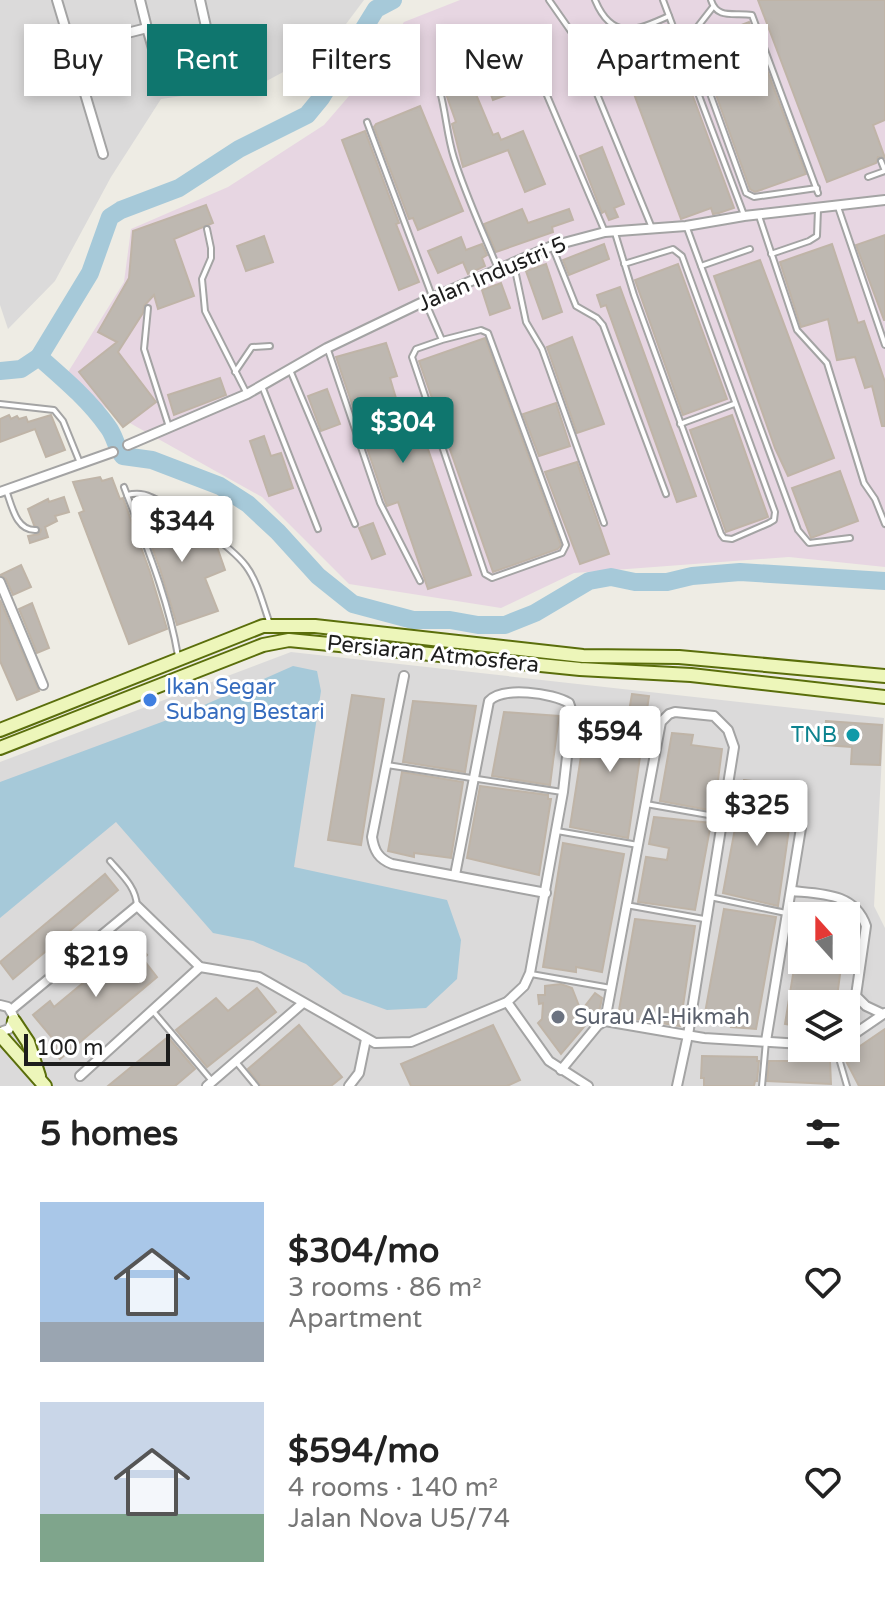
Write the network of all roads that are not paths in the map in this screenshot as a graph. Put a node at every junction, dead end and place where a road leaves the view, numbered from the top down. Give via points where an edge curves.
1 (57, 0) edge
2 (140, 0) edge
3 (200, 0) edge
4 (549, 0) edge
5 (595, 0) edge
6 (663, 0) edge
7 (711, 0) edge
8 (713, 7) junction
9 (669, 16) junction
10 (65, 24) edge
11 (205, 24) edge
12 (147, 28) joint
13 (131, 32) edge
14 (86, 96) edge
15 (441, 96) edge
16 (549, 96) edge
17 (367, 122) dead end
18 (103, 154) dead end
19 (881, 161) dead end
20 (868, 177) dead end
21 (885, 200) edge
22 (837, 205) junction
23 (818, 207) junction
24 (744, 216) junction
25 (759, 216) junction
26 (686, 226) junction
27 (652, 228) junction
28 (207, 229) dead end
29 (610, 231) junction
30 (552, 246) junction
31 (750, 249) dead end
32 (771, 254) junction
33 (513, 263) junction
34 (624, 264) junction
35 (701, 266) junction
36 (498, 269) junction
37 (429, 300) junction
38 (148, 308) dead end
39 (442, 340) junction
40 (885, 345) edge
41 (270, 346) dead end
42 (327, 348) junction
43 (289, 368) junction
44 (235, 372) junction
45 (262, 386) junction
46 (247, 394) junction
47 (0, 404) edge
48 (735, 404) junction
49 (680, 424) junction
50 (169, 429) junction
51 (128, 445) dead end
52 (113, 452) dead end
53 (80, 463) junction
54 (124, 487) dead end
55 (3, 491) edge
56 (666, 494) dead end
57 (127, 495) junction
58 (604, 523) dead end
59 (355, 524) dead end
60 (885, 524) edge
61 (318, 529) dead end
62 (36, 530) dead end
63 (850, 538) dead end
64 (420, 581) dead end
65 (0, 582) edge
66 (271, 626) junction
67 (179, 659) junction
68 (404, 676) dead end
69 (885, 676) edge
70 (43, 685) dead end
71 (885, 697) edge
72 (0, 730) edge
73 (0, 748) edge
74 (387, 765) junction
75 (474, 778) junction
76 (563, 792) junction
77 (645, 804) junction
78 (723, 817) junction
79 (801, 828) dead end
80 (556, 831) junction
81 (638, 845) junction
82 (110, 861) dead end
83 (455, 875) junction
84 (792, 891) junction
85 (546, 893) junction
86 (710, 897) junction
87 (790, 902) edge
88 (626, 905) junction
89 (137, 906) junction
90 (788, 913) edge
91 (788, 919) edge
92 (706, 920) junction
93 (200, 967) junction
94 (530, 973) junction
95 (611, 988) junction
96 (857, 990) edge
97 (860, 1000) edge
98 (507, 1002) junction
99 (303, 1003) junction
100 (0, 1005) edge
101 (152, 1010) junction
102 (884, 1013) edge
103 (12, 1016) junction
104 (605, 1021) junction
105 (860, 1030) edge
106 (0, 1034) edge
107 (688, 1035) junction
108 (366, 1039) junction
109 (766, 1041) junction
110 (788, 1043) edge
111 (235, 1061) junction
112 (840, 1062) edge
113 (561, 1070) junction
114 (80, 1076) dead end
115 (42, 1083) edge
116 (209, 1084) edge
117 (256, 1086) edge
118 (349, 1086) edge
119 (588, 1086) edge
120 (677, 1086) edge
121 (762, 1086) edge
122 (847, 1086) edge

1 - 10 street
2 - 12 street
3 - 11 street
4 - 27 lane via 572,33
5 - 9 lane via 610,25 626,30
6 - 9 lane
7 - 8 lane
8 - 8 lane via 691,41 746,193 754,197 817,190 752,15 724,15
9 - 24 lane
12 - 13 street
14 - 18 street
15 - 36 lane via 454,159
16 - 29 lane
17 - 37 lane
19 - 20 lane via 885,171
21 - 22 street, Jalan Industri 5
22 - 23 street, Jalan Industri 5
22 - 40 lane
23 - 25 street, Jalan Industri 5
23 - 32 lane via 817,236
24 - 25 street, Jalan Industri 5
24 - 26 street, Jalan Industri 5
25 - 32 lane
26 - 27 street, Jalan Industri 5
26 - 35 lane
27 - 29 street, Jalan Industri 5
28 - 44 lane via 211,258 202,279 202,298
29 - 30 street, Jalan Industri 5
29 - 34 lane
30 - 33 street, Jalan Industri 5
30 - 56 lane via 576,306 603,325
31 - 35 lane
32 - 60 lane via 797,330 827,363 864,483
33 - 36 street, Jalan Industri 5
33 - 58 lane via 526,322 542,349
34 - 48 lane via 679,251
34 - 49 lane
35 - 63 lane via 798,530 809,543
36 - 37 street, Jalan Industri 5
37 - 39 lane
37 - 42 street, Jalan Industri 5
38 - 50 lane via 144,349
39 - 39 lane via 481,330 488,333 566,545 562,553 492,578 485,574 412,357 416,349
41 - 44 lane via 252,347
42 - 43 street, Jalan Industri 5
42 - 64 lane via 380,503
43 - 45 street, Jalan Industri 5
43 - 59 lane
44 - 46 lane
45 - 46 street, Jalan Industri 5
45 - 61 lane
46 - 50 street, Jalan Industri 5
47 - 53 lane via 54,410
48 - 49 lane
48 - 49 lane via 775,516 732,539 721,534
50 - 51 street, Jalan Industri 5
52 - 53 street
53 - 55 street
54 - 57 lane
55 - 62 lane via 22,526
57 - 66 lane via 151,496 245,564
57 - 67 lane via 154,563
65 - 70 street
66 - 67 street, Persiaran Atmosfera
66 - 69 street, Persiaran Atmosfera via 315,626 583,656 679,657
67 - 72 street, Persiaran Atmosfera
68 - 74 street
71 - 73 street, Persiaran Atmosfera via 289,640 263,645
74 - 75 lane
74 - 83 street via 372,837 377,854 392,864
75 - 76 lane
75 - 76 street via 489,701 506,692 553,697 569,703 572,712
75 - 83 street
76 - 80 street
77 - 78 lane
77 - 78 street via 664,717 675,712 714,716 728,730 734,747
77 - 81 street
78 - 86 street
79 - 84 street
80 - 81 lane
80 - 85 street
81 - 88 street
82 - 89 lane via 132,886
83 - 85 street
84 - 87 street
84 - 96 street via 842,898 863,918
85 - 94 street
86 - 90 lane
86 - 92 street
88 - 92 lane
88 - 95 street
89 - 93 street
89 - 103 street
91 - 109 street
92 - 107 street
93 - 99 street via 259,977
93 - 101 street
94 - 95 lane
94 - 98 street
95 - 104 street
97 - 102 street
98 - 108 street via 411,1042
98 - 113 street via 533,1042
99 - 108 street
99 - 111 street
100 - 103 street
101 - 114 street
101 - 116 lane
102 - 105 street
103 - 106 street via 9,1029
103 - 115 street
104 - 107 street
104 - 113 street
106 - 115 street
107 - 109 street
107 - 120 street
108 - 118 street via 359,1073
109 - 110 street
109 - 121 lane
111 - 116 street
111 - 117 lane
112 - 122 lane
113 - 119 street

